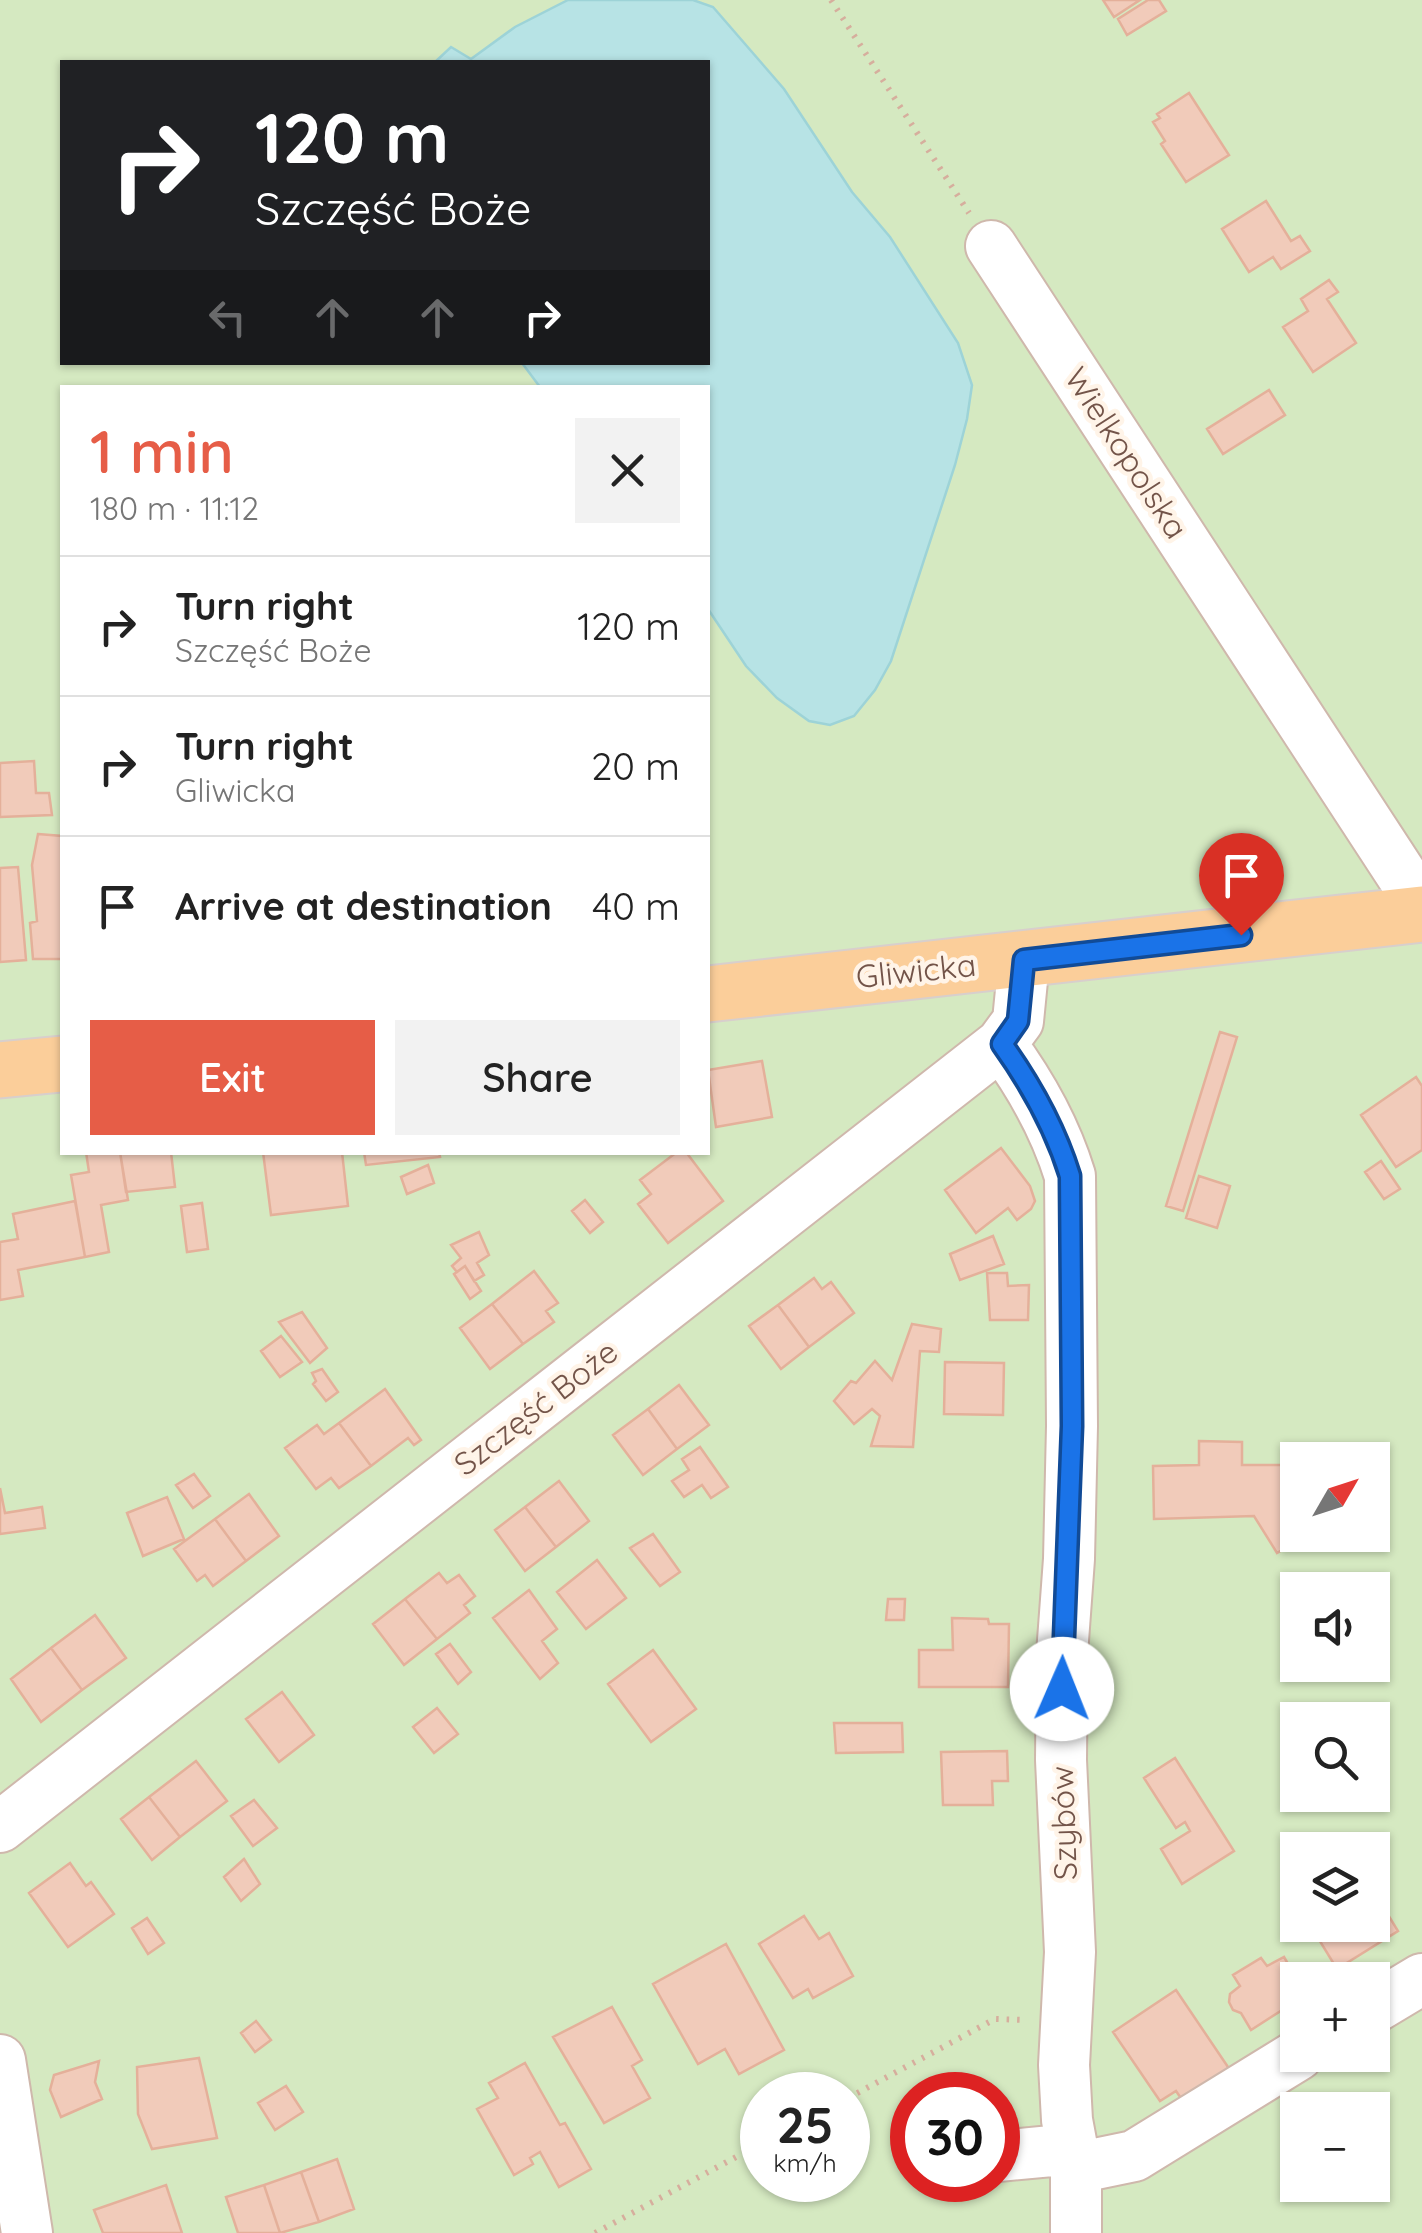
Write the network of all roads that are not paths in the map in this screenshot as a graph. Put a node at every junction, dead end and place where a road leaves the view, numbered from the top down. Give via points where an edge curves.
1 (991, 246) road end
2 (1422, 906) edge
3 (1422, 914) edge
4 (1024, 960) junction
5 (710, 994) edge
6 (1002, 1044) junction
7 (60, 1064) edge
8 (0, 1070) edge
9 (0, 1827) edge
10 (1422, 1979) edge
11 (1390, 1998) edge
12 (0, 2060) edge
13 (1280, 2066) edge
14 (1020, 2157) edge
15 (1074, 2158) junction
16 (27, 2233) edge
17 (1076, 2233) edge

1 - 2 street, Wielkopolska
3 - 4 main road, Gliwicka
4 - 5 main road, Gliwicka
4 - 6 street, Szczęść Boże via 1018,1021
6 - 9 street, Szczęść Boże
6 - 15 street, Szybów via 1043,1107 1070,1176 1072,1426 1061,1742 1070,1952 1064,2064
7 - 8 main road
10 - 11 street
12 - 16 street
13 - 15 street via 1134,2156
14 - 15 street
15 - 17 street, Szybów

